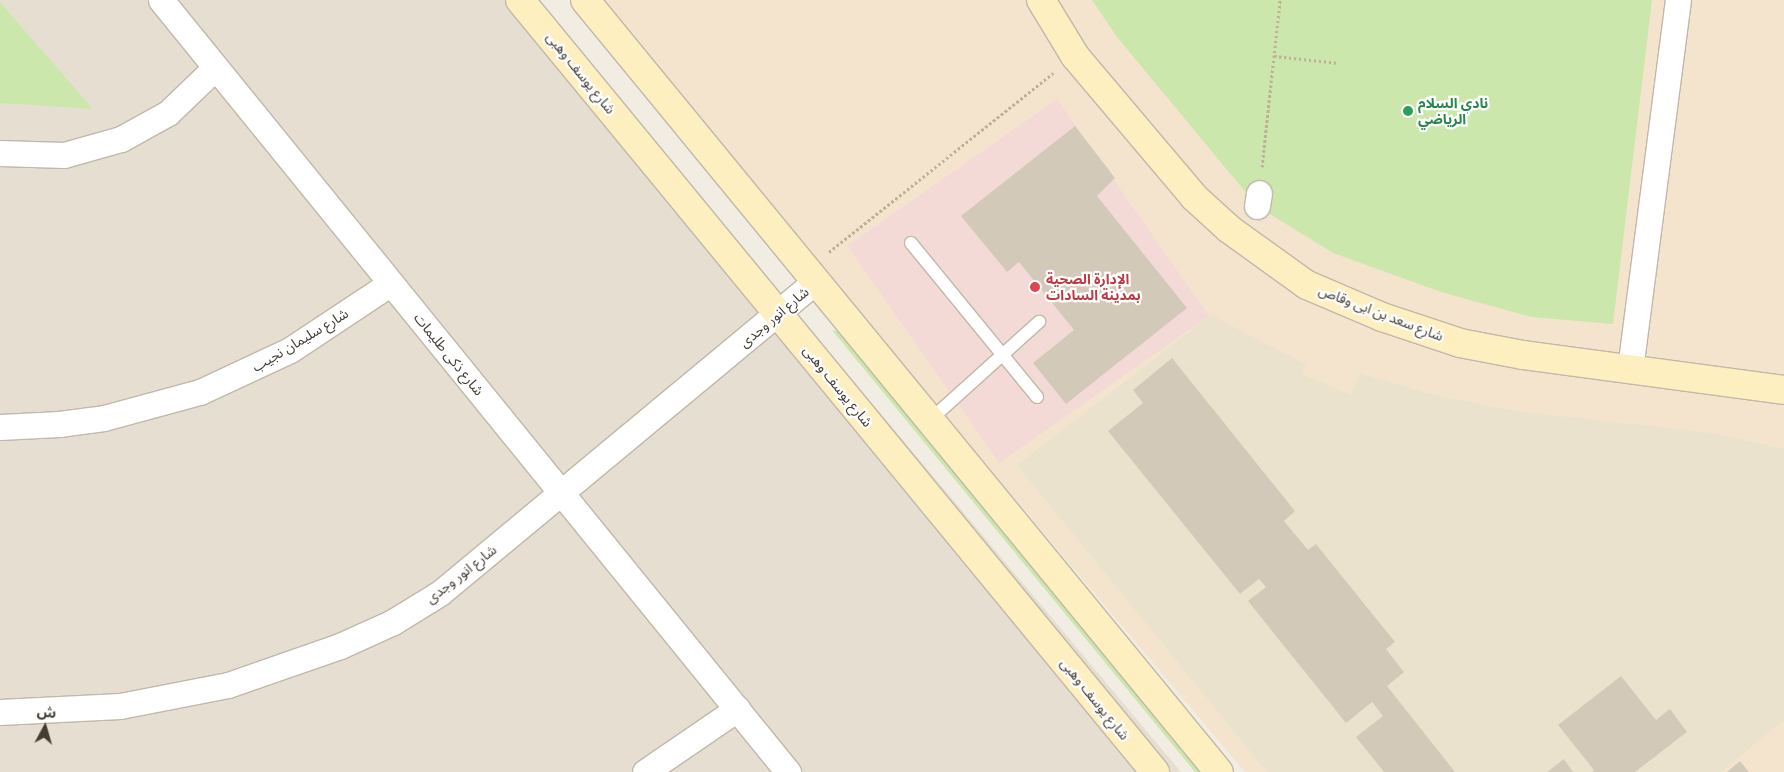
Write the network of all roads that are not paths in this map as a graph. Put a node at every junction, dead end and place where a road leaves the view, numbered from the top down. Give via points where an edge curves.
1 (161, 0) edge
2 (520, 0) edge
3 (585, 0) edge
4 (1041, 0) edge
5 (1678, 0) edge
6 (216, 67) junction
7 (0, 153) edge
8 (911, 243) dead end
9 (811, 276) junction
10 (391, 283) junction
11 (778, 314) junction
12 (1039, 322) dead end
13 (1003, 355) junction
14 (1630, 369) junction
15 (1784, 390) edge
16 (1038, 397) dead end
17 (930, 420) junction
18 (0, 426) edge
19 (561, 492) junction
20 (736, 708) junction
21 (0, 712) edge
22 (645, 772) edge
23 (788, 772) edge
24 (1156, 772) edge
25 (1219, 772) edge

1 - 6 street, شارع ذكى طليمات
2 - 11 street, شارع يوسف وهبى
3 - 9 street
4 - 14 street, شارع سعد بن ابى وقاص via 1075,56 1194,197 1229,229 1307,285 1460,343
5 - 14 street
6 - 7 street via 168,113 121,139 64,155
6 - 10 street, شارع ذكى طليمات
8 - 13 lane
9 - 11 street, شارع انور وجدى
9 - 17 street
10 - 18 street, شارع سليمان نجيب via 290,350 200,392 104,418 59,424
10 - 19 street, شارع ذكى طليمات
11 - 19 street, شارع انور وجدى
11 - 24 street, شارع يوسف وهبى
12 - 13 lane
13 - 16 lane
13 - 17 lane
14 - 15 street, شارع سعد بن ابى وقاص
17 - 25 street
19 - 20 street, شارع ذكى طليمات
19 - 21 street, شارع انور وجدى via 440,593 393,622 340,646 228,685 170,698 69,710
20 - 22 street
20 - 23 street, شارع ذكى طليمات

